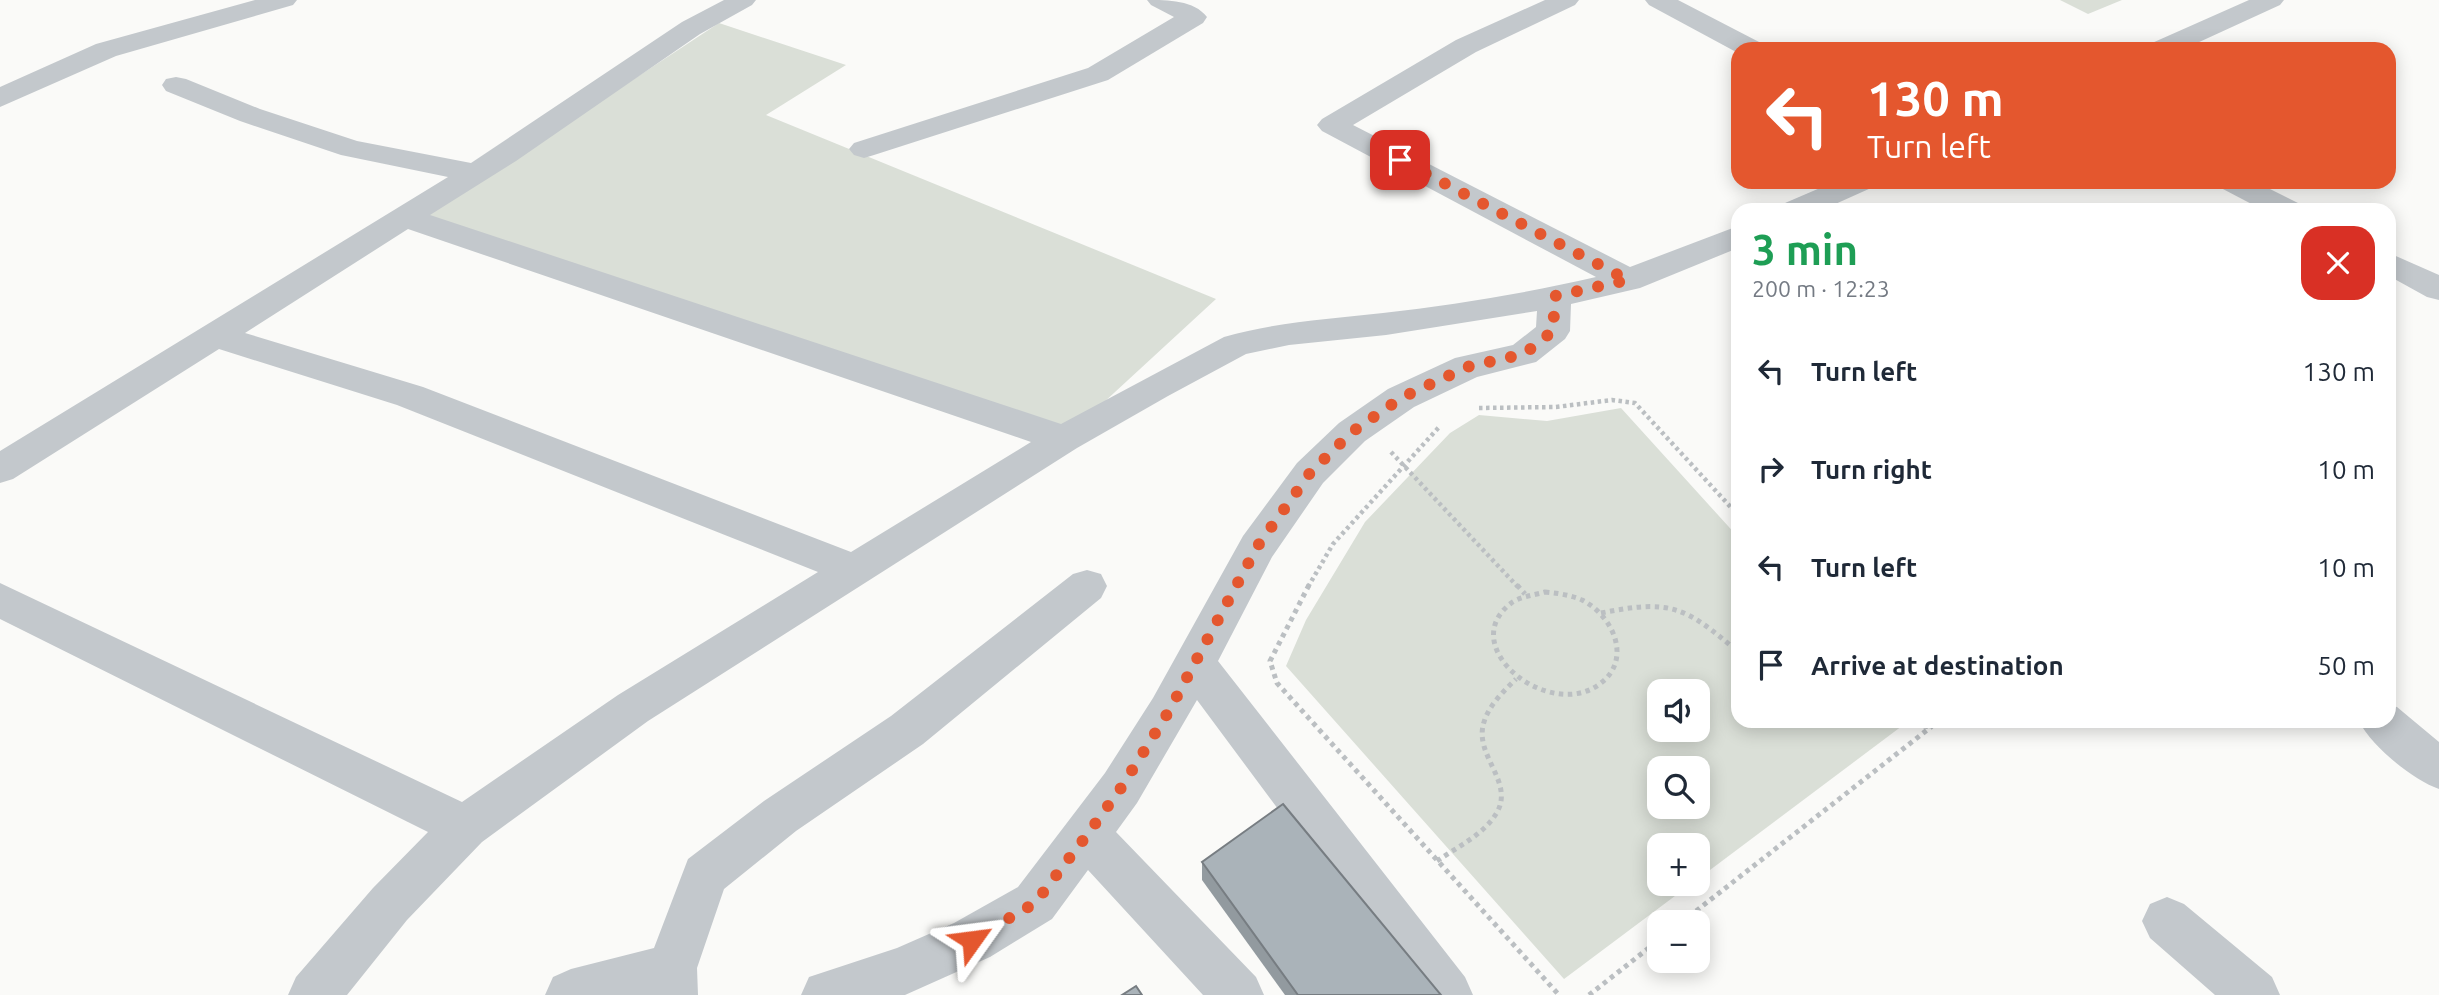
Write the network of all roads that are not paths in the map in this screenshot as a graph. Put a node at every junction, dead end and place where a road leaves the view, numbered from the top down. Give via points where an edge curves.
1 (284, 0) edge
2 (743, 0) edge
3 (1160, 0) edge
4 (1566, 0) edge
5 (1658, 0) edge
6 (2272, 0) edge
7 (1738, 42) edge
8 (2178, 42) edge
9 (176, 85) dead end
10 (0, 98) edge
11 (864, 149) dead end
12 (475, 173) junction
13 (1844, 189) edge
14 (2246, 189) edge
15 (1812, 203) edge
16 (2273, 203) edge
17 (404, 217) junction
18 (1731, 246) edge
19 (2396, 267) edge
20 (1628, 280) junction
21 (2439, 289) edge
22 (1555, 296) junction
23 (1485, 308) junction
24 (213, 335) junction
25 (1467, 367) junction
26 (1064, 439) junction
27 (0, 469) edge
28 (856, 570) junction
29 (1087, 586) dead end
30 (0, 600) edge
31 (1194, 662) junction
32 (2389, 728) edge
33 (2439, 769) edge
34 (464, 827) junction
35 (1087, 835) junction
36 (2167, 921) dead end
37 (672, 981) edge
38 (902, 984) edge
39 (314, 995) edge
40 (571, 995) edge
41 (827, 995) edge
42 (1238, 995) edge
43 (1447, 995) edge
44 (2254, 995) edge

1 - 10 street via 106,50
2 - 12 street via 691,28
3 - 11 street via 1194,17 1098,74
4 - 20 street via 1466,46 1332,125
5 - 7 street
6 - 8 street
9 - 12 street via 351,149
12 - 17 street
13 - 15 street
14 - 16 street
17 - 24 street
17 - 26 street
18 - 20 street
19 - 21 street
20 - 22 street
22 - 23 street
22 - 25 street via 1553,331 1524,354
23 - 25 street via 1485,344
23 - 26 street via 1289,333 1236,345
24 - 27 street
24 - 28 street via 410,396
25 - 31 street via 1401,398 1365,422 1310,473 1257,547
26 - 28 street
28 - 34 street via 633,708
29 - 37 street via 907,730 780,816 705,875
30 - 34 street
31 - 35 street via 1169,711
31 - 43 street
32 - 33 street
34 - 39 street via 390,904
35 - 38 street via 1035,903
35 - 42 street
36 - 44 street
37 - 40 street
38 - 41 street

